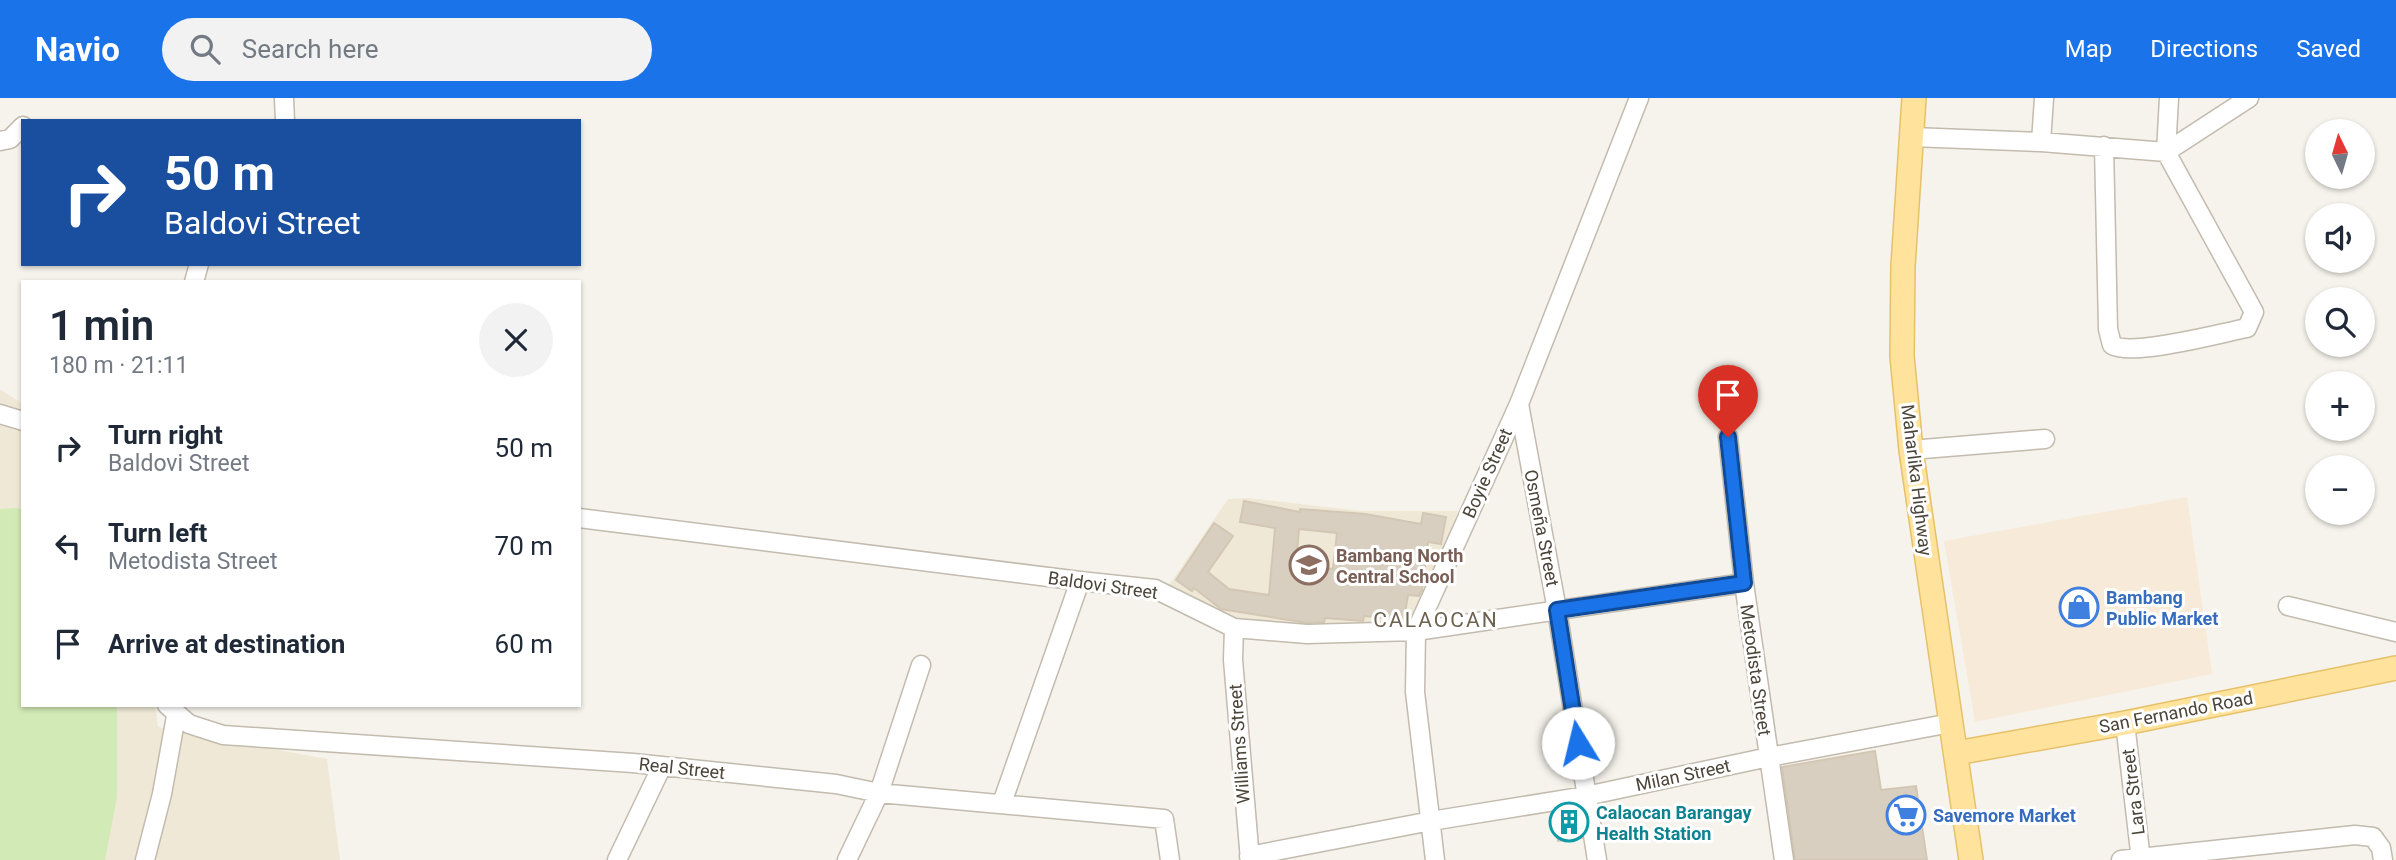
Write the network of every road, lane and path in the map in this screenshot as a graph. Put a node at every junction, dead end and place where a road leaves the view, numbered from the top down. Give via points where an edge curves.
1 (284, 98) edge
2 (1639, 98) edge
3 (1914, 98) edge
4 (2044, 98) edge
5 (2169, 98) edge
6 (2249, 98) edge
7 (285, 119) edge
8 (21, 128) edge
9 (1912, 137) junction
10 (0, 141) edge
11 (2040, 142) junction
12 (2104, 146) junction
13 (2166, 152) junction
14 (1518, 404) junction
15 (1728, 437) dead end
16 (2045, 439) dead end
17 (1911, 450) junction
18 (581, 518) edge
19 (1080, 581) junction
20 (1744, 583) junction
21 (2288, 606) dead end
22 (1557, 610) junction
23 (1234, 628) junction
24 (1416, 631) junction
25 (2396, 632) edge
26 (922, 665) dead end
27 (2396, 668) edge
28 (171, 711) edge
29 (1951, 723) junction
30 (2124, 723) junction
31 (1956, 753) junction
32 (1769, 757) junction
33 (662, 766) junction
34 (879, 793) junction
35 (1586, 796) junction
36 (1002, 803) junction
37 (1431, 821) junction
38 (1250, 858) edge
39 (2141, 859) edge
40 (145, 860) edge
41 (618, 860) edge
42 (847, 860) edge
43 (1170, 860) edge
44 (1435, 860) edge
45 (1597, 860) edge
46 (1784, 860) edge
47 (1971, 860) edge
48 (2121, 860) edge
49 (2383, 860) edge

1 - 7 street
2 - 14 street, Boyie Street
3 - 9 main road, Maharlika Highway
4 - 11 street
5 - 13 street
6 - 13 street
8 - 10 street via 10,139
9 - 11 street
9 - 17 main road, Maharlika Highway via 1902,356
11 - 12 street
12 - 13 street
12 - 13 street via 2108,329 2117,348 2160,346 2247,328 2253,319 2254,312
14 - 22 street, Osmeña Street
14 - 24 street, Boyie Street
15 - 20 street, Metodista Street
16 - 17 street
17 - 29 main road, Maharlika Highway
18 - 19 street, Baldovi Street
19 - 23 street, Baldovi Street via 1155,589
19 - 36 street
20 - 22 street, Baldovi Street
20 - 32 street, Metodista Street
21 - 25 street
22 - 24 street, Baldovi Street
22 - 35 street, Osmeña Street
23 - 24 street, Baldovi Street via 1307,634
23 - 38 street, Williams Street
24 - 37 street, Boyie Street via 1415,692
26 - 34 street
27 - 30 main road, San Fernando Road
28 - 33 street, Real Street via 202,730 223,735
28 - 40 street via 162,794
29 - 31 main road, Maharlika Highway
29 - 32 street, Milan Street
30 - 31 main road, San Fernando Road
30 - 39 street, Lara Street
31 - 47 main road, Maharlika Highway
32 - 35 street, Milan Street
32 - 46 street, Metodista Street
33 - 34 street, Real Street
33 - 41 street
34 - 36 street, Real Street
34 - 42 street
35 - 37 street, Milan Street
35 - 45 street, Osmeña Street
36 - 43 street, Real Street via 1164,819
37 - 38 street, Milan Street
37 - 44 street, Boyie Street
39 - 48 street
39 - 49 street via 2355,835 2373,837

